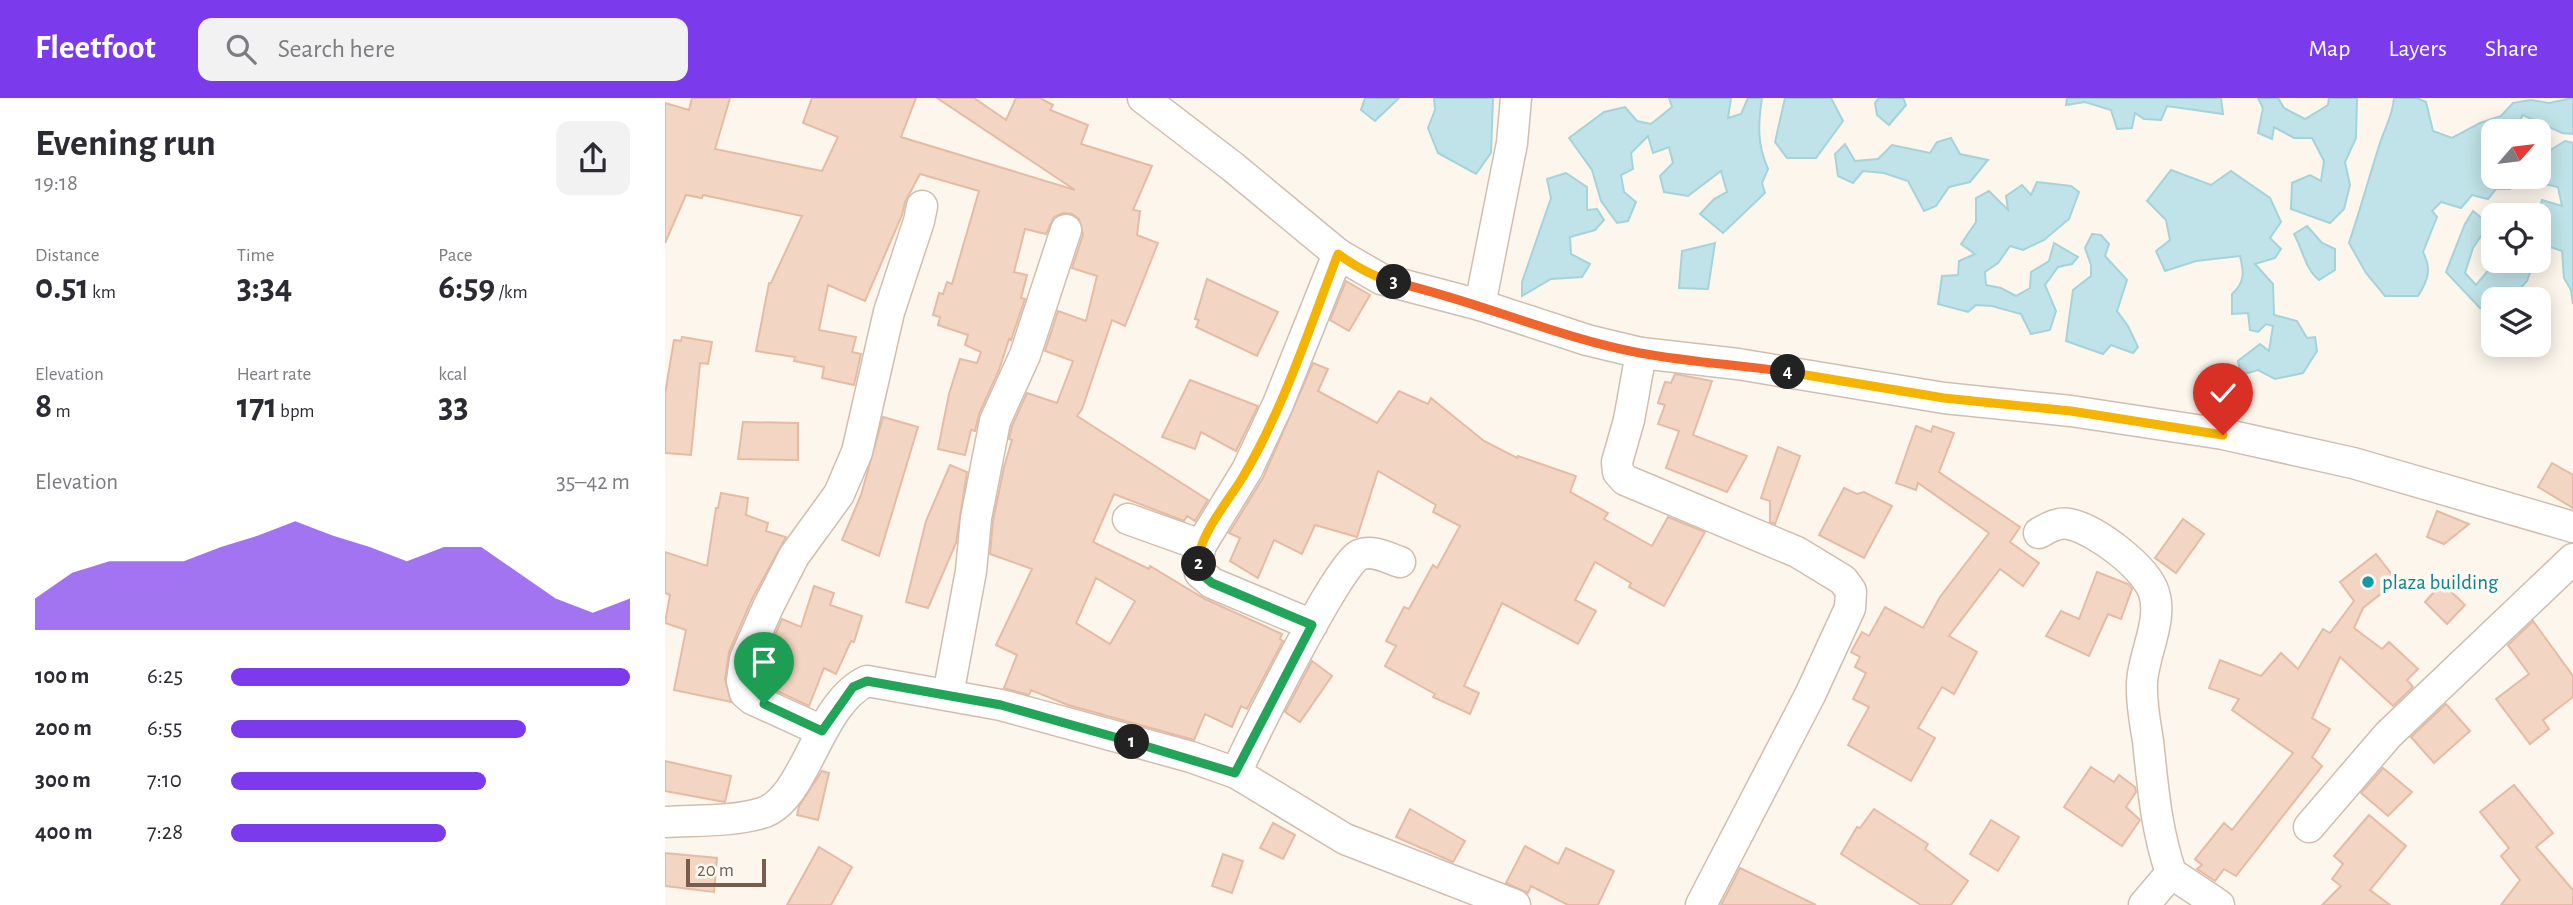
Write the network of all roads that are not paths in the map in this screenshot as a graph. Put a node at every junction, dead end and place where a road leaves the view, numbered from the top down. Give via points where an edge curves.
1 (1143, 98) edge
2 (1516, 98) edge
3 (922, 206) dead end
4 (1066, 230) dead end
5 (1338, 254) junction
6 (1480, 304) junction
7 (1641, 353) junction
8 (1128, 519) dead end
9 (2573, 527) edge
10 (2039, 533) dead end
11 (1201, 545) junction
12 (2573, 559) edge
13 (1400, 562) dead end
14 (1312, 625) junction
15 (947, 695) junction
16 (822, 731) junction
17 (1235, 773) junction
18 (665, 822) edge
19 (2309, 828) dead end
20 (2172, 873) junction
21 (1515, 905) edge
22 (1702, 905) edge
23 (2144, 905) edge
24 (2219, 905) edge

1 - 5 street
2 - 6 street via 1512,143
3 - 16 street via 889,312 857,452 839,494 794,556 745,659 742,681 752,699
4 - 15 street via 1025,355 995,421
5 - 6 street via 1381,279
5 - 11 street via 1278,404
6 - 7 street
7 - 9 street via 2223,435 2353,463
7 - 22 street via 1616,462 1625,480 1797,552 1843,580 1851,591 1850,608 1810,695
8 - 11 street
10 - 20 street via 2054,525 2070,524 2093,535 2130,560 2155,594 2142,705 2156,818
11 - 14 street via 1200,573 1212,583
12 - 19 street via 2388,735
13 - 14 street via 1375,552 1360,554 1349,562
14 - 17 street
15 - 16 street via 867,681 853,687
15 - 17 street via 1001,705
16 - 18 street via 783,798 764,813
17 - 21 street via 1345,839
20 - 23 street
20 - 24 street

